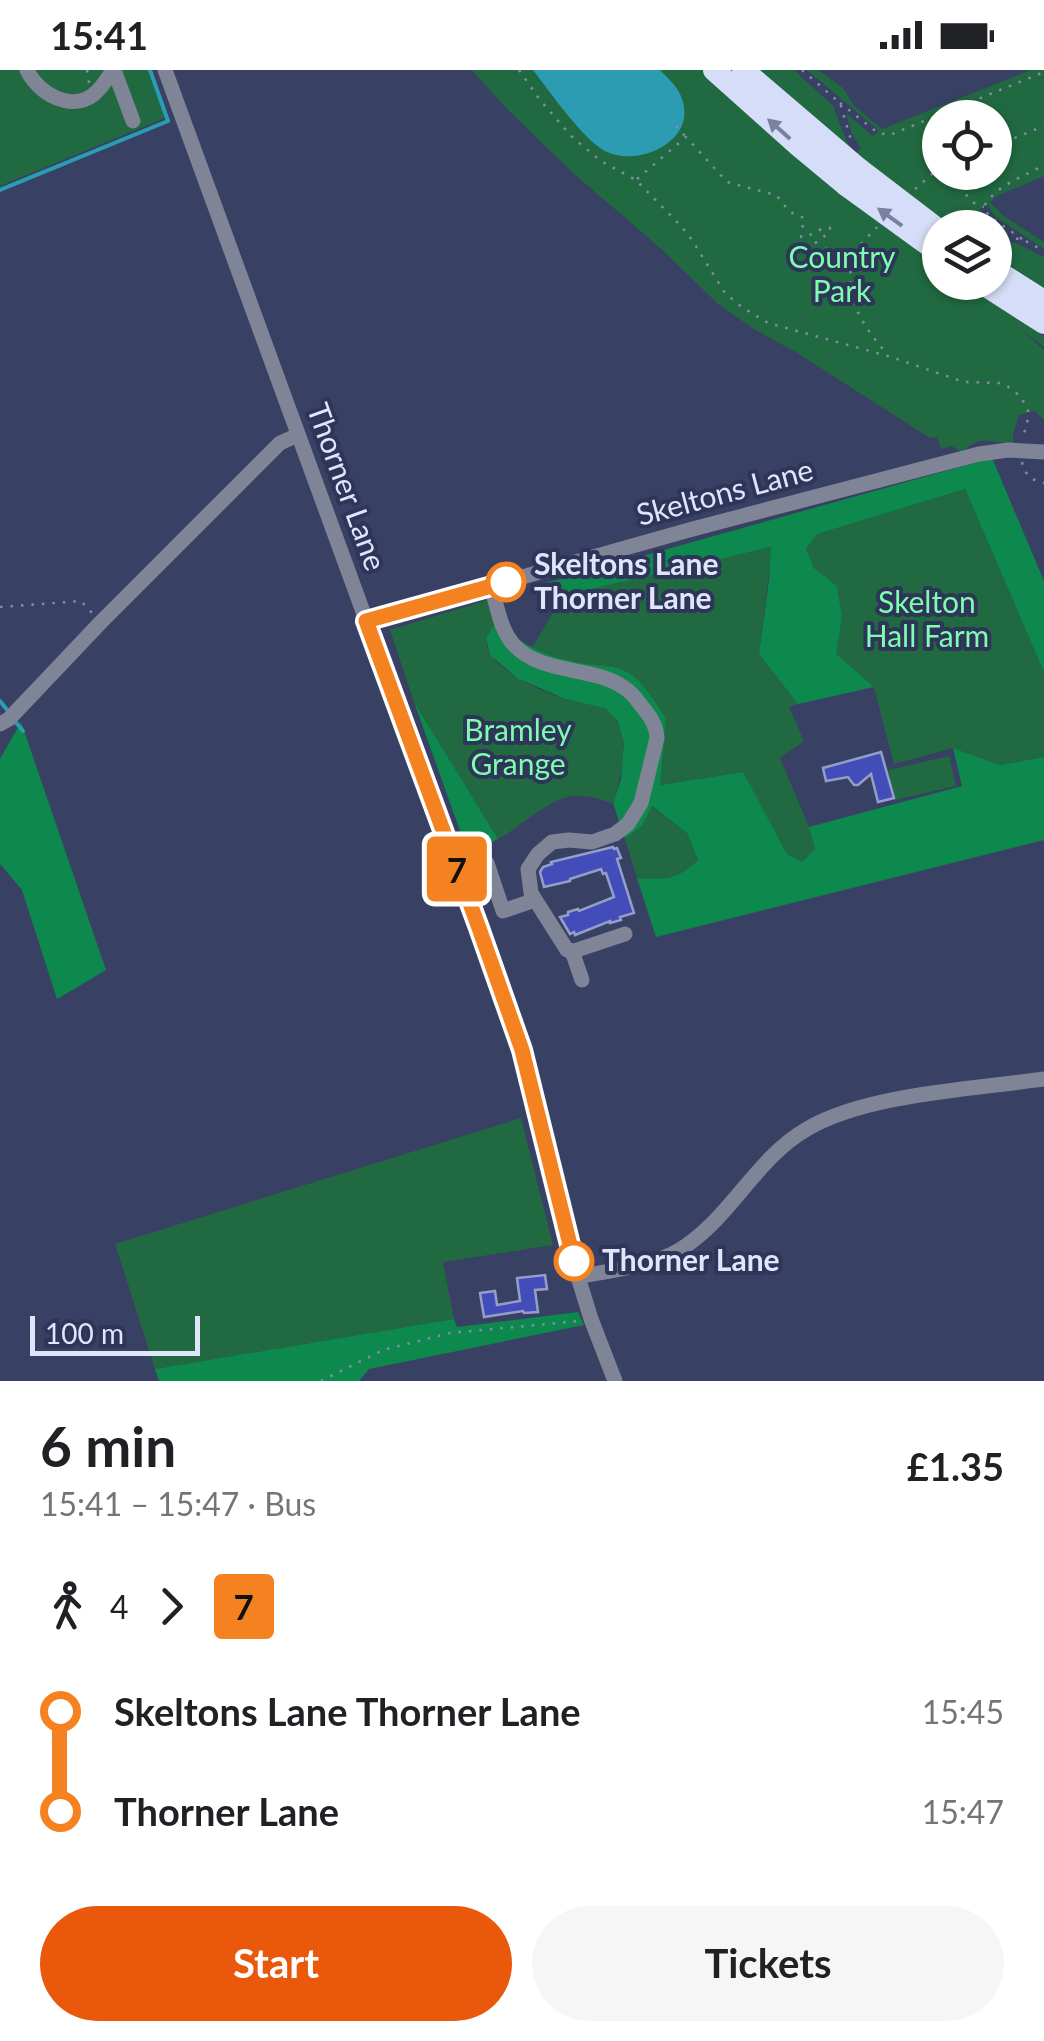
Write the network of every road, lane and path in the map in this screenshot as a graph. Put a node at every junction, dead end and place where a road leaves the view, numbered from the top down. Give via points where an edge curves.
1 (27, 70) edge
2 (114, 70) edge
3 (165, 70) edge
4 (519, 70) edge
5 (714, 70) edge
6 (744, 70) edge
7 (802, 70) edge
8 (1044, 72) edge
9 (840, 103) junction
10 (134, 121) dead end
11 (676, 126) dead end
12 (1044, 126) edge
13 (686, 137) junction
14 (1012, 139) edge
15 (1044, 165) edge
16 (854, 168) junction
17 (636, 180) junction
18 (962, 190) edge
19 (984, 207) junction
20 (922, 230) edge
21 (1012, 239) edge
22 (1022, 239) junction
23 (1044, 251) edge
24 (1012, 281) edge
25 (1007, 300) edge
26 (1044, 301) edge
27 (1044, 324) edge
28 (888, 356) junction
29 (298, 434) junction
30 (1020, 444) dead end
31 (1044, 452) edge
32 (1021, 457) dead end
33 (1044, 482) edge
34 (491, 586) junction
35 (0, 607) edge
36 (366, 621) junction
37 (101, 622) junction
38 (12, 718) edge
39 (487, 863) dead end
40 (537, 903) junction
41 (514, 916) dead end
42 (625, 934) dead end
43 (572, 951) junction
44 (582, 980) dead end
45 (1044, 1079) edge
46 (578, 1277) junction
47 (591, 1320) junction
48 (321, 1381) edge
49 (615, 1381) edge

1 - 2 street via 43,92 70,102 93,96
2 - 10 street
3 - 29 street, Thorner Lane
4 - 17 path via 588,152
16 -> 5 highway via 799,146
6 - 16 highway
7 - 9 path
8 - 9 path via 890,135
9 - 16 path
11 - 13 path
12 - 14 path
13 - 17 path
13 - 28 path via 727,182 776,195 804,218 801,237 830,228 810,250 831,248 853,260 854,306
15 - 19 path via 995,192
16 - 20 highway, bridge
17 - 28 path via 692,240 725,293 749,312
18 - 19 path
19 - 22 path
21 - 22 path
22 - 23 path
24 - 26 highway
25 - 27 highway
28 - 30 path via 964,382 1008,386 1028,410
29 - 36 street, Thorner Lane
29 - 37 street via 280,443
31 - 34 street, Skeltons Lane via 979,454
32 - 33 path via 1027,475
34 - 36 street, Skeltons Lane
34 - 40 street via 515,647 552,666 619,684 656,729 634,818 600,840 544,847 528,869
35 - 37 path via 81,602
36 - 46 street, Thorner Lane via 522,1050
37 - 38 street
39 - 40 street via 504,911
40 - 41 street
40 - 43 street
42 - 43 street
43 - 44 street
45 - 46 street via 856,1108 806,1129 686,1247 661,1260
46 - 47 street, Thorner Lane
47 - 48 path via 450,1332 382,1350
47 - 49 street, Thorner Lane

